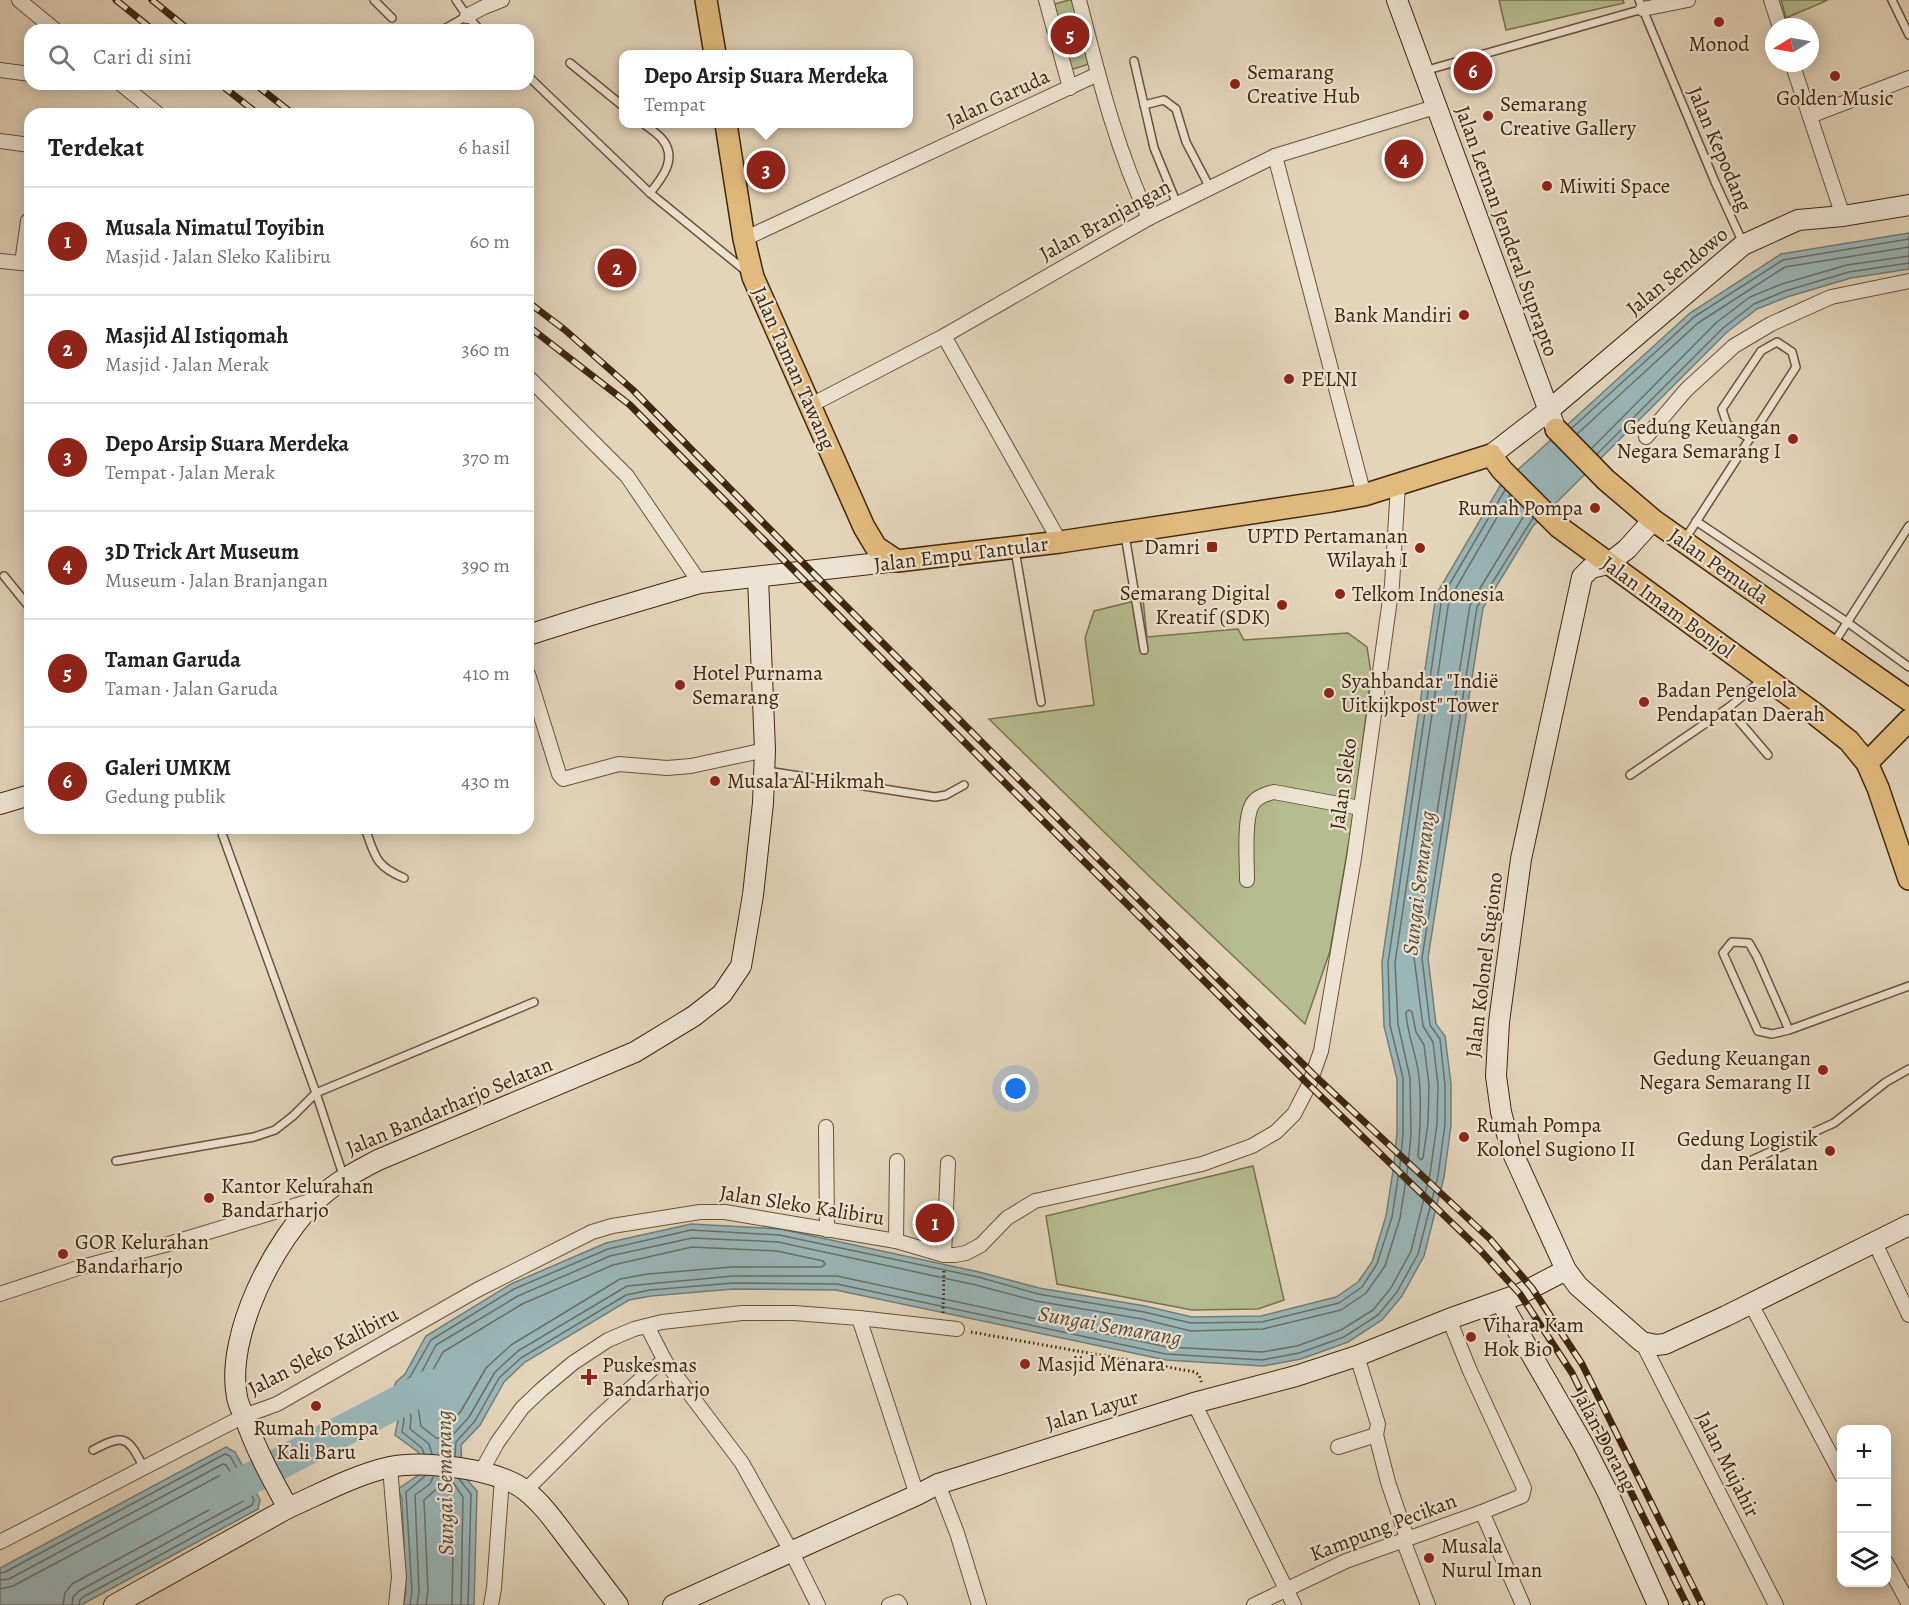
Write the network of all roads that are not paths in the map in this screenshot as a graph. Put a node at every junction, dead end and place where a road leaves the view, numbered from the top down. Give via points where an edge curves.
1 (19, 0) edge
2 (374, 0) edge
3 (456, 0) edge
4 (502, 0) edge
5 (706, 0) edge
6 (1046, 0) edge
7 (1079, 0) edge
8 (1397, 0) edge
9 (1688, 0) edge
10 (1771, 0) edge
11 (1892, 0) edge
12 (1641, 5) edge
13 (467, 16) junction
14 (392, 18) dead end
15 (1777, 18) edge
16 (48, 24) edge
17 (453, 24) edge
18 (474, 24) edge
19 (1909, 35) edge
20 (714, 50) edge
21 (1134, 61) dead end
22 (570, 63) dead end
23 (0, 70) edge
24 (1422, 71) junction
25 (1795, 72) edge
26 (24, 73) edge
27 (1098, 74) junction
28 (1909, 78) edge
29 (534, 82) edge
30 (1070, 88) junction
31 (128, 90) edge
32 (619, 103) edge
33 (1144, 105) junction
34 (1435, 107) junction
35 (151, 108) edge
36 (1810, 116) junction
37 (650, 128) edge
38 (727, 128) edge
39 (0, 141) edge
40 (24, 144) edge
41 (1275, 156) junction
42 (1210, 188) junction
43 (650, 193) junction
44 (1177, 204) junction
45 (1909, 205) edge
46 (1843, 216) junction
47 (1149, 218) junction
48 (744, 239) junction
49 (1743, 245) junction
50 (0, 261) edge
51 (24, 263) edge
52 (753, 277) junction
53 (1909, 281) edge
54 (944, 336) junction
55 (534, 388) edge
56 (811, 405) junction
57 (1552, 420) junction
58 (1646, 437) dead end
59 (1749, 438) junction
60 (1497, 463) junction
61 (1398, 485) junction
62 (1364, 495) junction
63 (1653, 520) junction
64 (1696, 521) junction
65 (1909, 526) edge
66 (1124, 532) junction
67 (1684, 541) junction
68 (1060, 542) junction
69 (1015, 548) junction
70 (897, 561) junction
71 (1608, 564) junction
72 (4, 576) dead end
73 (758, 578) junction
74 (700, 584) junction
75 (24, 601) edge
76 (1847, 622) junction
77 (534, 633) edge
78 (1832, 646) junction
79 (1143, 650) dead end
80 (1909, 667) edge
81 (1762, 676) junction
82 (534, 693) edge
83 (1909, 700) edge
84 (1041, 702) dead end
85 (1728, 708) junction
86 (1909, 720) edge
87 (765, 750) junction
88 (1768, 754) dead end
89 (1867, 763) junction
90 (764, 771) junction
91 (1630, 775) dead end
92 (964, 785) dead end
93 (24, 797) edge
94 (0, 804) edge
95 (1360, 808) junction
96 (222, 834) edge
97 (367, 834) edge
98 (405, 878) dead end
99 (1909, 879) edge
100 (1247, 880) dead end
101 (1909, 986) edge
102 (534, 1002) dead end
103 (1789, 1030) junction
104 (1909, 1069) edge
105 (1309, 1085) joint
106 (316, 1093) junction
107 (826, 1127) dead end
108 (1752, 1160) dead end
109 (116, 1161) dead end
110 (897, 1161) dead end
111 (948, 1163) dead end
112 (344, 1178) junction
113 (319, 1198) junction
114 (1909, 1226) edge
115 (827, 1230) junction
116 (896, 1241) junction
117 (1875, 1243) junction
118 (944, 1255) junction
119 (1566, 1270) junction
120 (0, 1294) edge
121 (1501, 1302) junction
122 (1751, 1304) junction
123 (1909, 1315) edge
124 (859, 1318) junction
125 (1449, 1319) junction
126 (647, 1326) junction
127 (957, 1329) road end
128 (1642, 1342) junction
129 (1357, 1356) junction
130 (665, 1361) junction
131 (1201, 1401) junction
132 (244, 1416) junction
133 (1376, 1436) junction
134 (1338, 1447) dead end
135 (93, 1450) dead end
136 (390, 1467) junction
137 (1837, 1467) edge
138 (144, 1468) junction
139 (475, 1470) junction
140 (502, 1478) junction
141 (938, 1484) junction
142 (526, 1490) junction
143 (917, 1495) junction
144 (288, 1508) junction
145 (1482, 1512) junction
146 (1405, 1539) junction
147 (0, 1542) edge
148 (791, 1551) junction
149 (1891, 1570) edge
150 (1286, 1588) junction
151 (1909, 1604) edge
152 (114, 1605) edge
153 (396, 1605) edge
154 (491, 1605) edge
155 (618, 1605) edge
156 (673, 1605) edge
157 (818, 1605) edge
158 (889, 1605) edge
159 (900, 1605) edge
160 (979, 1605) edge
161 (1254, 1605) edge
162 (1294, 1605) edge
163 (1428, 1605) edge
164 (1523, 1605) edge
165 (1658, 1605) edge
166 (1776, 1605) edge

1 - 16 street
2 - 14 lane
3 - 13 lane
4 - 13 street
5 - 20 main road
6 - 30 street
7 - 27 street
8 - 24 street, Jalan Letnan Jenderal Suprapto
9 - 12 street
10 - 15 street
11 - 19 lane
12 - 24 lane
12 - 49 lane, Jalan Kepodang
13 - 17 lane
13 - 18 lane
21 - 33 lane
22 - 32 lane
23 - 26 street
24 - 34 street, Jalan Letnan Jenderal Suprapto
25 - 36 street
27 - 30 street, Jalan Garuda
27 - 47 street via 1123,156
28 - 36 street
29 - 43 lane, Jalan Taman Tawang
30 - 48 street, Jalan Garuda
31 - 35 street
33 - 42 lane via 1164,100 1176,110 1186,142
33 - 44 lane via 1154,148
34 - 41 street, Jalan Branjangan
34 - 57 street, Jalan Letnan Jenderal Suprapto
36 - 46 street
37 - 43 lane via 669,151 669,165
38 - 48 main road
39 - 40 street
41 - 42 street, Jalan Branjangan
41 - 62 street
42 - 44 street, Jalan Branjangan
43 - 52 lane, Jalan Taman Tawang
44 - 47 street, Jalan Branjangan
45 - 46 street, Jalan Sendowo
46 - 49 street, Jalan Sendowo via 1798,220
47 - 54 street, Jalan Branjangan
48 - 52 main road
49 - 57 street, Jalan Sendowo
50 - 51 street
52 - 56 main road, Jalan Taman Tawang
53 - 58 street via 1831,297 1734,346 1686,390
54 - 56 street, Jalan Branjangan
54 - 68 street
55 - 74 street via 627,476
56 - 70 main road, Jalan Taman Tawang via 864,527 876,547
57 - 60 street, Jalan Sendowo
57 - 63 main road, Jalan Pemuda via 1606,480
59 - 59 lane via 1727,424 1722,409 1761,351 1777,342 1792,352 1796,367
59 - 64 lane
60 - 61 main road, Jalan Empu Tantular
60 - 71 main road, Jalan Imam Bonjol via 1559,527
61 - 62 main road, Jalan Empu Tantular
61 - 95 street, Jalan Sleko via 1392,585
62 - 66 main road, Jalan Empu Tantular
63 - 67 main road, Jalan Pemuda
63 - 71 street, Jalan Kolonel Sugiono
64 - 67 lane
64 - 76 lane
65 - 76 lane
66 - 68 main road, Jalan Empu Tantular
66 - 79 lane
67 - 78 main road, Jalan Pemuda
68 - 69 main road, Jalan Empu Tantular
69 - 70 main road, Jalan Empu Tantular
69 - 84 lane
70 - 73 street, Jalan Empu Tantular
71 - 81 main road, Jalan Imam Bonjol
71 - 119 street, Jalan Kolonel Sugiono via 1591,568 1582,578 1521,859 1497,1034 1496,1076 1511,1149
72 - 75 lane
73 - 74 street, Jalan Empu Tantular
73 - 87 street, Jalan Bandarharjo Selatan
74 - 77 street, Jalan Empu Tantular
76 - 78 lane
76 - 80 lane
78 - 83 main road, Jalan Pemuda
81 - 85 lane
81 - 89 main road, Jalan Imam Bonjol via 1849,741
82 - 87 street via 562,778 619,764 691,766
85 - 88 lane
85 - 91 lane
86 - 89 main road
87 - 90 street, Jalan Bandarharjo Selatan
89 - 99 main road, Jalan Imam Bonjol
90 - 92 lane via 936,797
90 - 112 street, Jalan Bandarharjo Selatan via 746,941 741,966 722,994 694,1017 635,1052 378,1160
93 - 94 street
95 - 100 street via 1274,792 1257,799 1248,818
95 - 105 street, Jalan Sleko via 1321,1051
96 - 106 lane
97 - 98 lane via 381,865
101 - 103 lane
102 - 106 lane
103 - 103 lane via 1749,943 1732,942 1723,953 1758,1031 1772,1034
104 - 108 lane via 1834,1123
105 - 118 street, Jalan Sleko Kalibiru via 1294,1114 1276,1132 1252,1146 1202,1164 1039,1199 1007,1218 975,1249
106 - 109 lane via 275,1130
106 - 112 lane
107 - 115 street
110 - 116 street
111 - 118 street
112 - 113 street, Jalan Bandarharjo Selatan
113 - 120 street
113 - 132 street, Jalan Bandarharjo Selatan via 289,1233 260,1282 243,1325 234,1367 237,1398
114 - 117 street
115 - 116 street, Jalan Sleko Kalibiru
115 - 132 street, Jalan Sleko Kalibiru via 710,1211 602,1228 477,1290 277,1404
116 - 118 street, Jalan Sleko Kalibiru
117 - 122 street
117 - 123 street
119 - 121 street, Jalan Layur
119 - 128 street, Jalan Kolonel Sugiono via 1578,1286
121 - 125 street, Jalan Layur
121 - 165 street, Jalan Dorang via 1598,1474
122 - 128 street via 1665,1344
122 - 137 street
124 - 126 street via 742,1313
124 - 127 street
124 - 143 street
125 - 129 street, Jalan Layur
125 - 145 street, Kampung Pecikan via 1524,1488 1522,1496
126 - 130 street
126 - 139 street via 608,1340 573,1363 522,1408
128 - 166 street, Jalan Mujahir
129 - 131 street, Jalan Layur
129 - 133 street via 1378,1424
130 - 142 street via 597,1419
130 - 148 street via 742,1463
131 - 141 street, Jalan Layur
131 - 150 street
132 - 138 street, Jalan Sleko Kalibiru
132 - 144 street, Jalan Bandarharjo Selatan
133 - 134 street
133 - 146 street
135 - 138 lane via 120,1439 128,1443
136 - 139 street
136 - 144 street
136 - 153 street via 399,1577
138 - 147 street, Jalan Sleko Kalibiru
139 - 140 street
140 - 142 street
140 - 154 street
141 - 143 street, Jalan Layur
141 - 160 street
142 - 155 street via 547,1510
143 - 148 street, Jalan Layur
144 - 152 street
145 - 146 street, Kampung Pecikan
145 - 164 street
146 - 150 street, Kampung Pecikan
146 - 163 street
148 - 156 street, Jalan Layur
148 - 157 street
149 - 151 street
150 - 161 street, Kampung Pecikan
150 - 162 street
158 - 159 street

